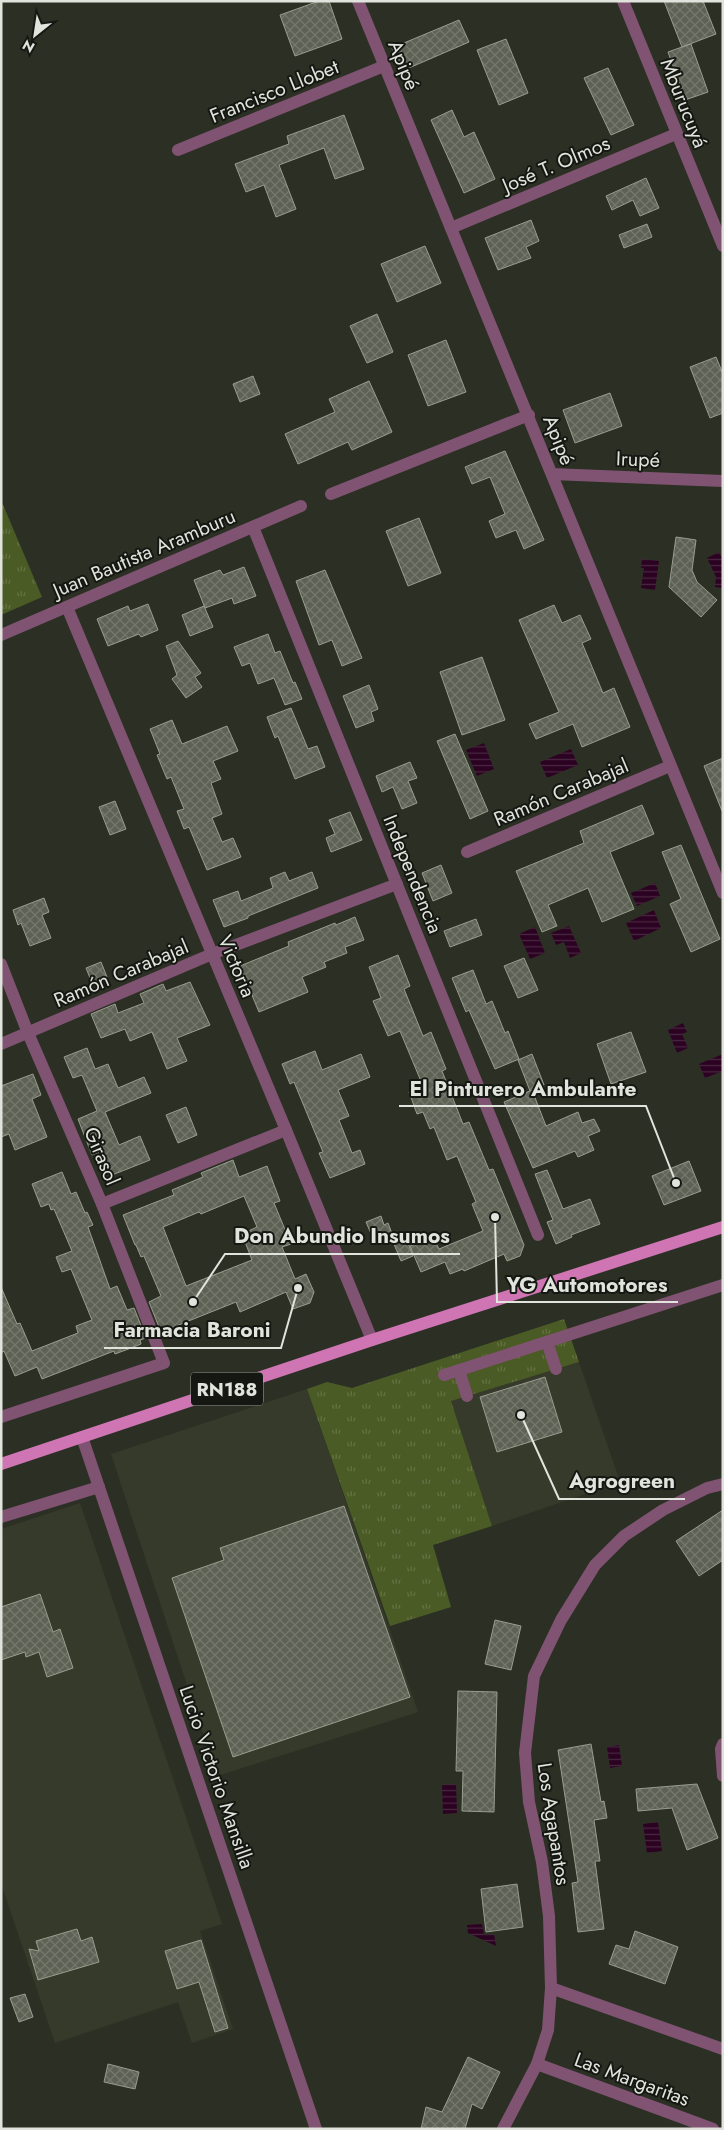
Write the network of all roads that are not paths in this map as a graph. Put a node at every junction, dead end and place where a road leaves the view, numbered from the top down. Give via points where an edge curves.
1 (358, 1) edge
2 (623, 1) edge
3 (384, 66) junction
4 (676, 134) junction
5 (178, 150) dead end
6 (451, 228) junction
7 (723, 246) edge
8 (529, 415) junction
9 (552, 474) junction
10 (723, 481) edge
11 (331, 494) dead end
12 (301, 506) dead end
13 (253, 527) junction
14 (67, 607) junction
15 (1, 635) edge
16 (670, 766) junction
17 (467, 852) dead end
18 (397, 884) junction
19 (723, 893) edge
20 (212, 954) junction
21 (1, 964) edge
22 (28, 1033) junction
23 (1, 1044) edge
24 (286, 1130) junction
25 (102, 1204) junction
26 (723, 1227) edge
27 (538, 1235) dead end
28 (723, 1285) edge
29 (372, 1340) junction
30 (547, 1342) junction
31 (556, 1369) dead end
32 (459, 1370) junction
33 (444, 1375) dead end
34 (467, 1396) dead end
35 (1, 1417) edge
36 (82, 1437) junction
37 (1, 1464) edge
38 (723, 1484) edge
39 (99, 1487) junction
40 (1, 1517) edge
41 (723, 1744) edge
42 (723, 1776) edge
43 (551, 1988) junction
44 (723, 2049) edge
45 (538, 2064) junction
46 (316, 2129) edge
47 (503, 2129) edge
48 (713, 2129) edge

1 - 3 street, Apipé
2 - 4 street, Mburucuyá
3 - 5 street, Francisco Llobet
3 - 6 street, Apipé
4 - 6 street, José T. Olmos
4 - 7 street, Mburucuyá
6 - 8 street, Apipé
8 - 9 street, Apipé
8 - 11 street
9 - 10 street, Irupé
9 - 16 street, Apipé
12 - 13 street, Juan Bautista Aramburu
13 - 14 street, Juan Bautista Aramburu
13 - 18 street, Independencia
14 - 15 street, Juan Bautista Aramburu
14 - 20 street, Victoria
16 - 17 street, Ramón Carabajal
16 - 19 street, Apipé
18 - 20 street, Ramón Carabajal
18 - 27 street, Independencia
20 - 22 street, Ramón Carabajal
20 - 24 street, Victoria
21 - 22 street, Girasol
22 - 23 street, Ramón Carabajal
22 - 25 street, Girasol
24 - 25 street
24 - 29 street, Victoria
25 - 35 street, Girasol via 164,1363
26 - 29 main road, RN188
28 - 30 street
29 - 36 main road, RN188
30 - 31 street
30 - 32 street
32 - 33 street
32 - 34 street
36 - 37 main road, RN188
36 - 39 street, Lucio Victorio Mansilla
38 - 43 street, Los Agapantos via 707,1488 663,1510 624,1536 595,1565 560,1620 534,1676 525,1753 549,1916
39 - 40 street
39 - 46 street, Lucio Victorio Mansilla
41 - 42 street via 720,1749
43 - 44 street
43 - 45 street, Los Agapantos via 548,2030
45 - 47 street, Los Agapantos
45 - 48 street, Las Margaritas

